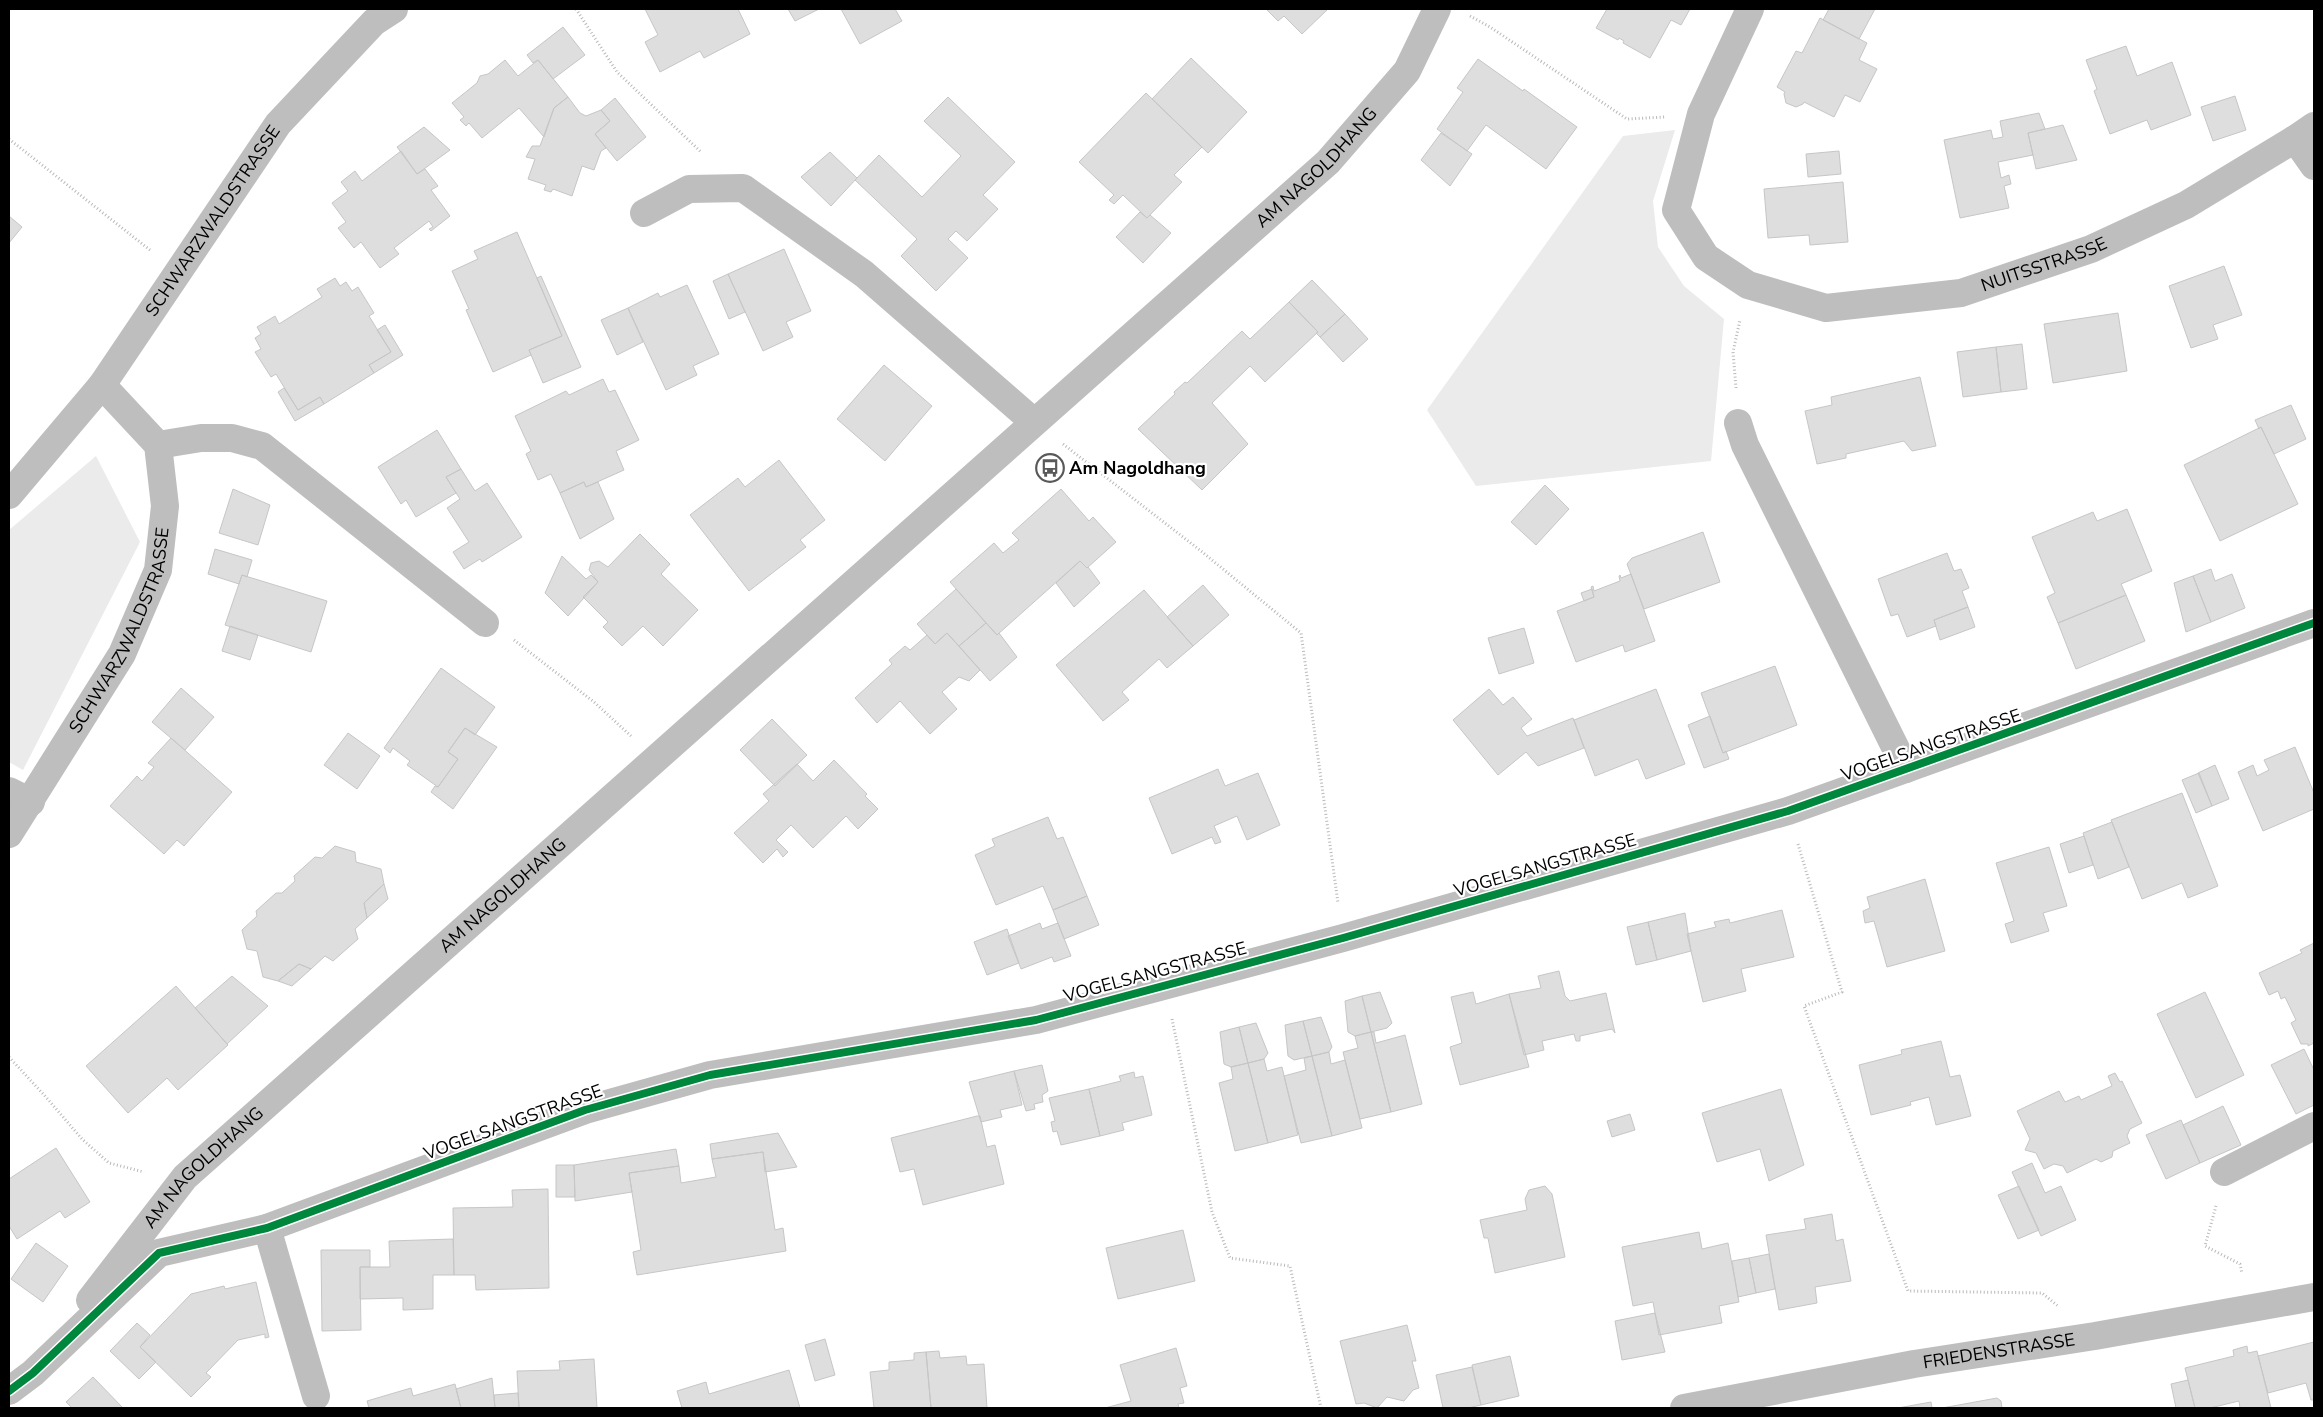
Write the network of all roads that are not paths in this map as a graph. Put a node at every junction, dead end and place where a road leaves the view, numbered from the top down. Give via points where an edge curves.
1 (394, 9) edge
2 (1438, 9) edge
3 (1750, 9) edge
4 (2305, 132) edge
5 (2314, 166) edge
6 (644, 213) dead end
7 (102, 385) junction
8 (1034, 422) junction
9 (1738, 424) road end
10 (158, 445) junction
11 (9, 495) edge
12 (485, 623) dead end
13 (2314, 623) edge
14 (1906, 769) junction
15 (20, 796) edge
16 (9, 834) edge
17 (2314, 1126) edge
18 (2224, 1172) road end
19 (267, 1228) junction
20 (2314, 1298) edge
21 (33, 1373) junction
22 (9, 1392) edge
23 (316, 1396) dead end
24 (16, 1408) edge
25 (1684, 1408) edge

1 - 7 street, SCHWARZWALDSTRASSE via 374,22 278,124
2 - 8 street, AM NAGOLDHANG via 1407,72 1328,162
3 - 4 street, NUITSSTRASSE via 1701,114 1676,210 1706,257 1748,285 1826,308 1961,293 2091,249 2186,205
4 - 5 street
6 - 8 street via 689,189 743,188 864,274
7 - 10 street
7 - 11 street, SCHWARZWALDSTRASSE
8 - 21 street, AM NAGOLDHANG via 658,760 185,1177
9 - 14 street, VOGELSANGSTRASSE via 1745,445
10 - 12 street via 201,438 232,438 262,446
10 - 15 street, SCHWARZWALDSTRASSE via 165,506 158,570 122,654
13 - 14 street, VOGELSANGSTRASSE
14 - 19 street, VOGELSANGSTRASSE via 1788,811 1343,938 1036,1020 701,1078 585,1110
15 - 16 street, SCHWARZWALDSTRASSE
17 - 18 street
19 - 21 street, VOGELSANGSTRASSE via 159,1252
19 - 23 street
20 - 25 street, FRIEDENSTRASSE via 1914,1364
21 - 22 street
21 - 24 street, AM NAGOLDHANG

